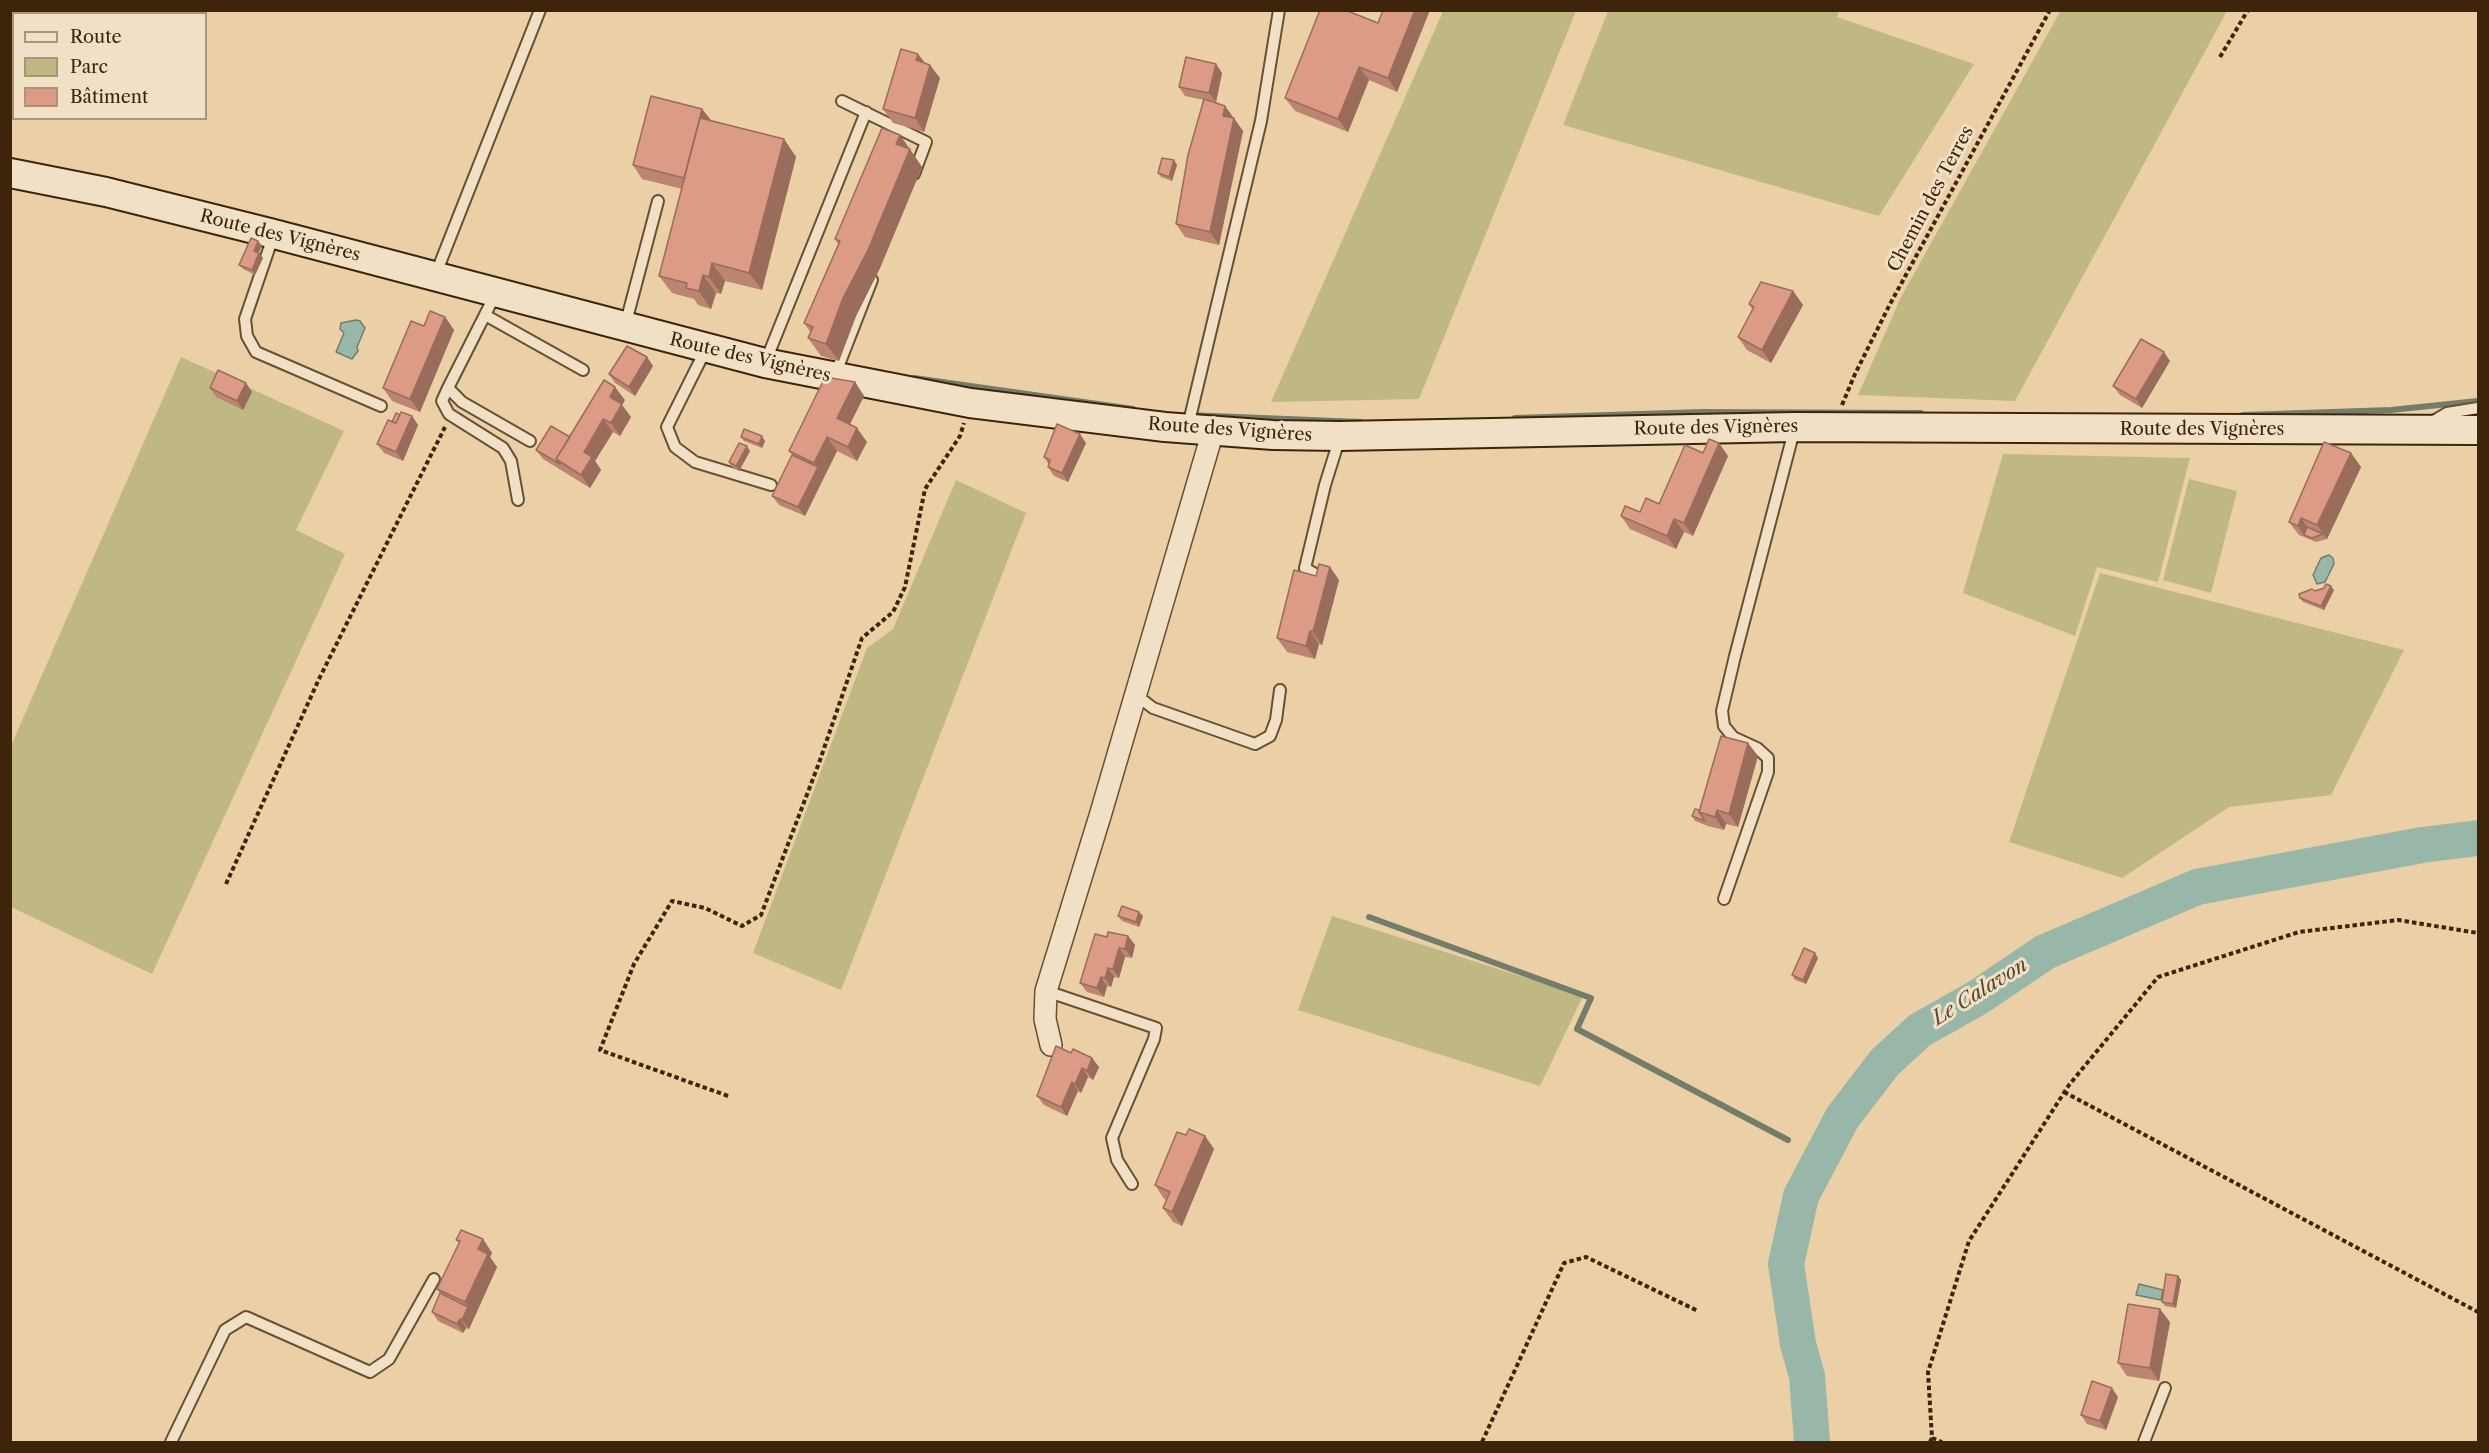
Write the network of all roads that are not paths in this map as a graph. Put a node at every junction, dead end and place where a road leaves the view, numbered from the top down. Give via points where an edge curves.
1 (540, 10) edge
2 (1279, 10) edge
3 (842, 101) dead end
4 (866, 112) junction
5 (10, 173) edge
6 (910, 185) dead end
7 (658, 201) dead end
8 (274, 234) junction
9 (876, 271) dead end
10 (435, 276) junction
11 (491, 304) junction
12 (625, 326) junction
13 (706, 349) junction
14 (765, 363) junction
15 (583, 370) dead end
16 (834, 378) junction
17 (448, 388) junction
18 (381, 406) dead end
19 (2478, 408) edge
20 (1796, 427) junction
21 (1200, 430) junction
22 (2416, 430) junction
23 (2478, 430) edge
24 (1340, 436) junction
25 (530, 441) dead end
26 (771, 485) dead end
27 (518, 500) dead end
28 (1320, 577) edge
29 (1280, 690) dead end
30 (1136, 694) junction
31 (1724, 899) dead end
32 (1046, 991) junction
33 (1051, 1045) dead end
34 (1132, 1184) dead end
35 (434, 1279) dead end
36 (2165, 1388) dead end
37 (171, 1443) edge
38 (2144, 1443) edge

1 - 10 lane
2 - 21 lane
3 - 4 lane
4 - 6 lane via 926,142
4 - 14 lane
5 - 8 street, Route des Vignères via 106,192
7 - 12 lane
8 - 10 street, Route des Vignères
8 - 18 lane via 245,319 247,336 256,352
9 - 16 lane
10 - 11 street, Route des Vignères
11 - 12 street, Route des Vignères
11 - 15 lane
11 - 17 lane
12 - 13 street, Route des Vignères
13 - 14 street, Route des Vignères
13 - 26 lane via 667,427 675,447 695,462
14 - 16 street, Route des Vignères
16 - 21 street, Route des Vignères via 970,403
17 - 25 lane via 462,402
17 - 27 lane via 442,401 449,414 503,448 511,461
19 - 22 lane via 2447,413
20 - 22 street, Route des Vignères
20 - 24 street, Route des Vignères
20 - 31 lane via 1722,711 1724,726 1733,737 1768,758 1768,772
21 - 24 street, Route des Vignères
21 - 30 street
22 - 23 street, Route des Vignères
24 - 28 lane via 1305,568
29 - 30 lane via 1270,736 1255,744 1153,708
30 - 32 street
32 - 33 street via 1044,1019
32 - 34 lane via 1156,1028 1112,1138 1117,1160
35 - 37 lane via 389,1359 370,1372 246,1317 225,1330
36 - 38 lane

